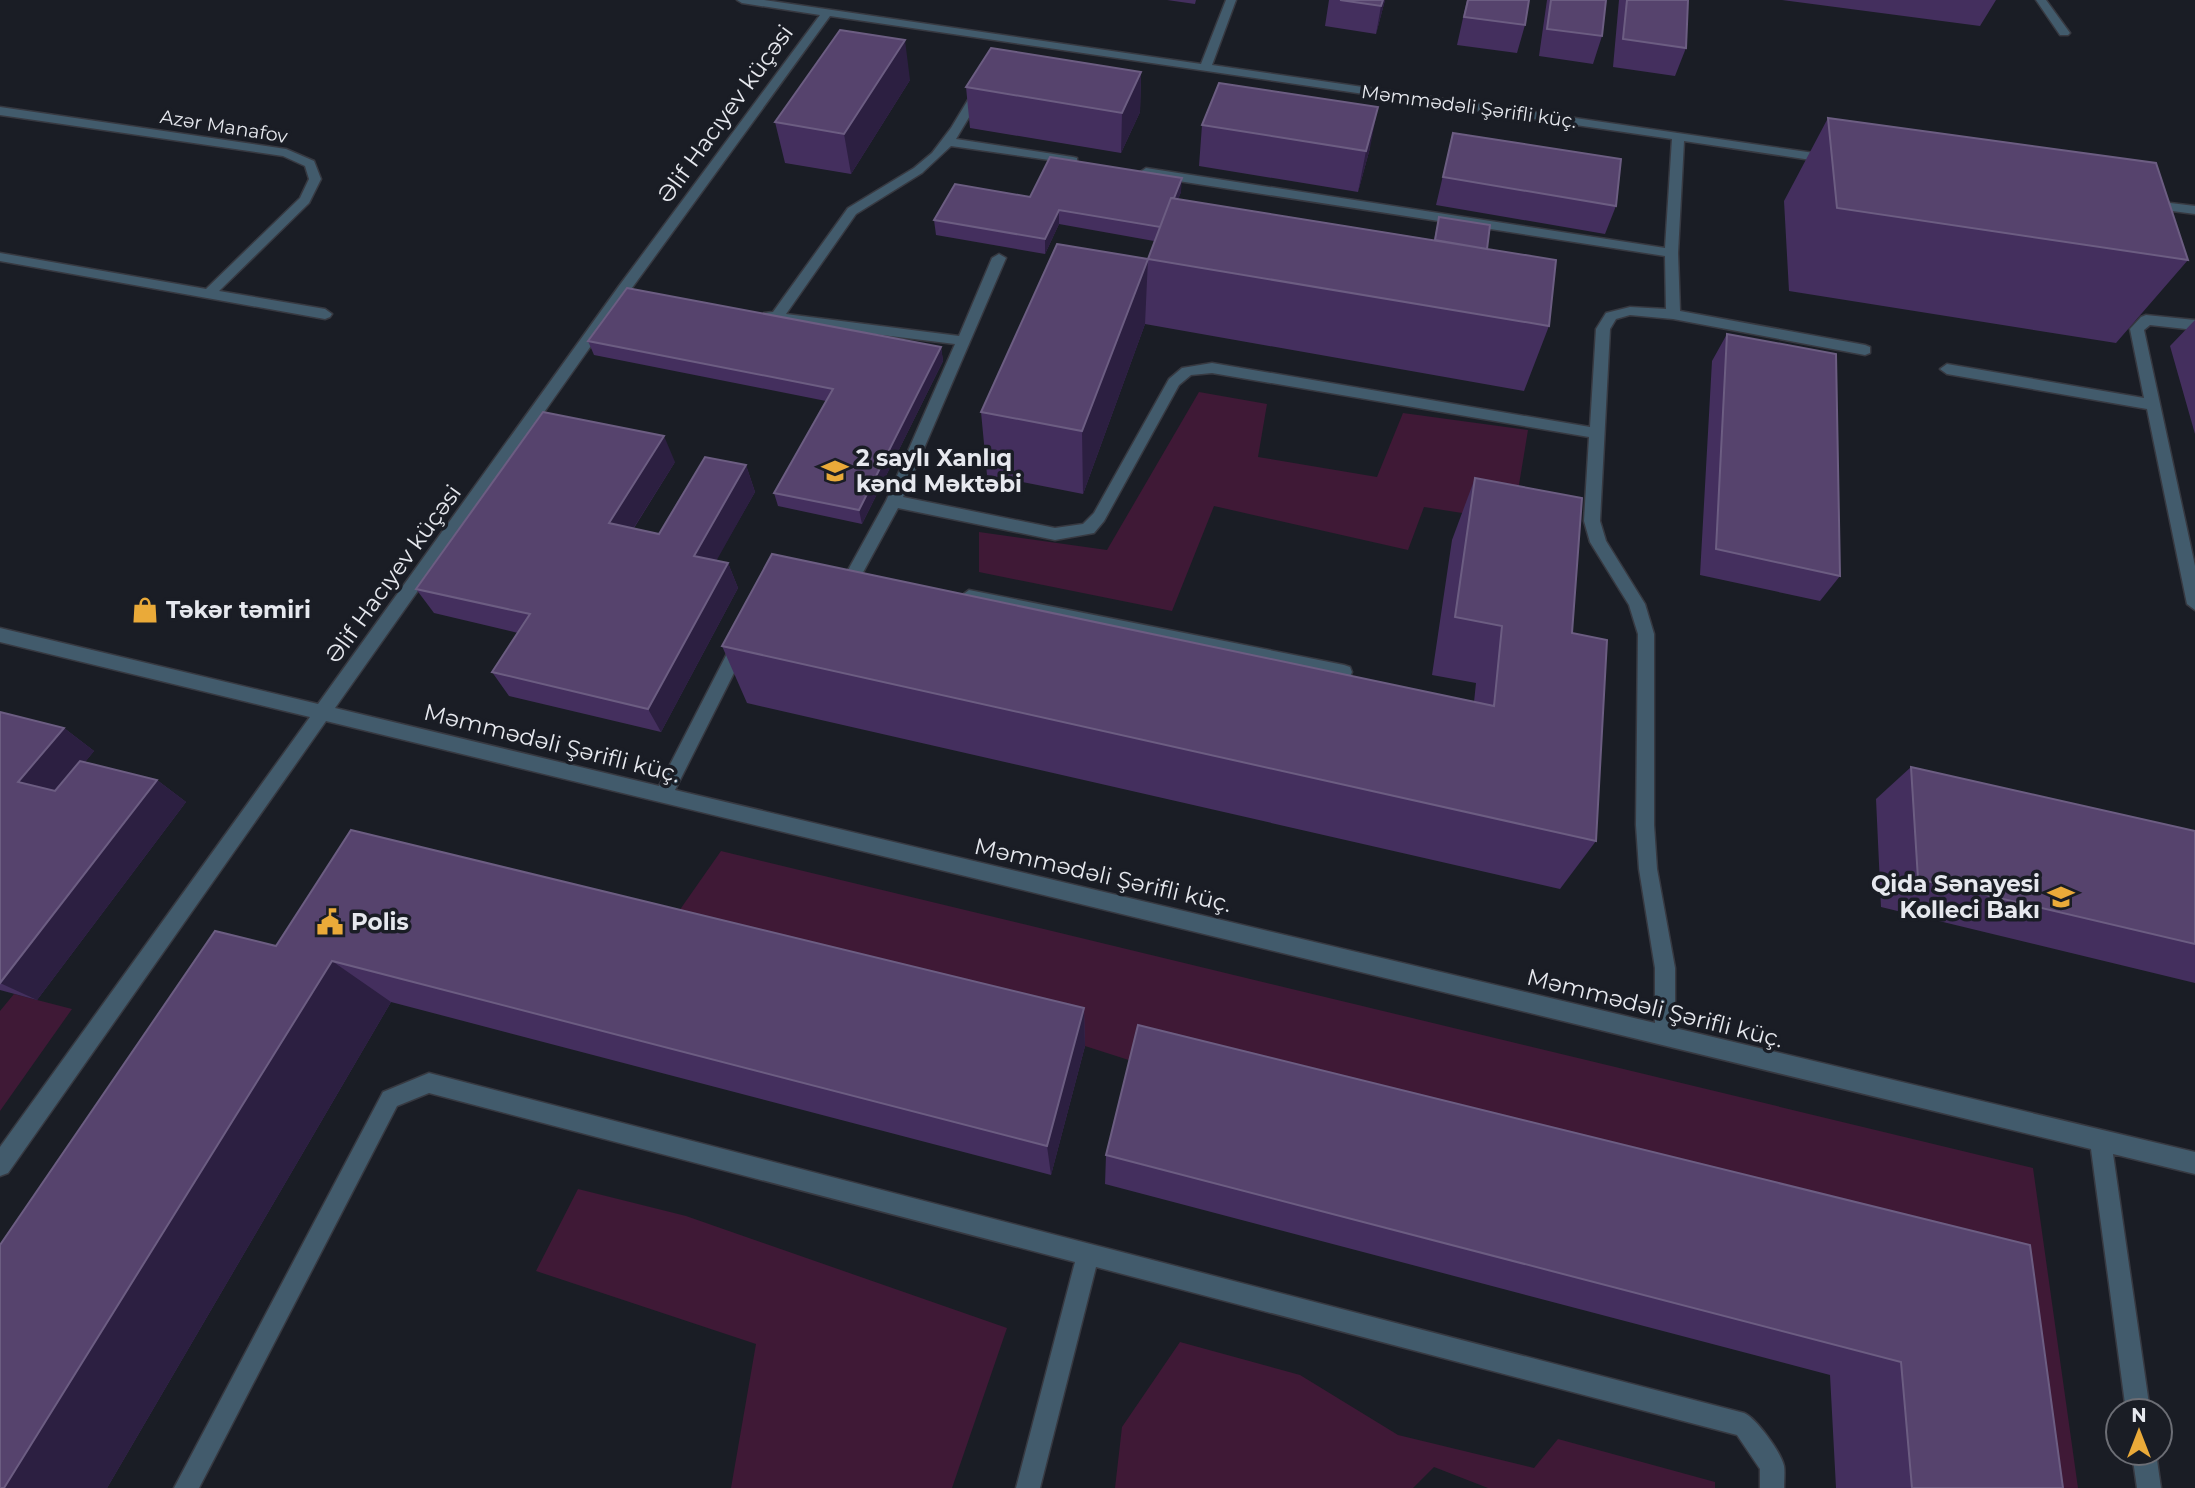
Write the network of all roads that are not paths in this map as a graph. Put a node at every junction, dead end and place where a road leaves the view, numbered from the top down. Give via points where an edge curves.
1 (742, 0) edge
2 (1231, 0) edge
3 (2041, 0) edge
4 (827, 12) junction
5 (2064, 33) dead end
6 (1205, 68) junction
7 (989, 73) edge
8 (0, 111) edge
9 (1678, 137) junction
10 (949, 142) junction
11 (1841, 160) edge
12 (1085, 163) edge
13 (1126, 169) edge
14 (2127, 201) edge
15 (2195, 211) edge
16 (1671, 253) junction
17 (0, 257) edge
18 (999, 258) dead end
19 (208, 294) junction
20 (751, 313) edge
21 (325, 314) dead end
22 (1673, 314) junction
23 (776, 317) junction
24 (2195, 325) edge
25 (964, 341) junction
26 (1865, 350) dead end
27 (1947, 369) dead end
28 (2153, 405) junction
29 (1596, 433) junction
30 (894, 501) junction
31 (856, 573) edge
32 (950, 592) edge
33 (2195, 604) edge
34 (750, 625) edge
35 (0, 635) edge
36 (1344, 673) edge
37 (322, 712) junction
38 (663, 794) junction
39 (1665, 1035) junction
40 (2101, 1141) junction
41 (2195, 1163) edge
42 (0, 1165) edge
43 (1087, 1255) junction
44 (2136, 1397) edge
45 (2146, 1467) edge
46 (186, 1488) edge
47 (1028, 1488) edge
48 (1772, 1488) edge
49 (2149, 1488) edge

1 - 4 street, Məmmədəli Şərifli küç.
2 - 6 street
3 - 5 street
4 - 6 street, Məmmədəli Şərifli küç. via 1005,45
4 - 37 street, Əlif Hacıyev küçəsi
6 - 9 street, Məmmədəli Şərifli küç.
7 - 10 street
8 - 19 street, Azər Manafov via 286,153 310,163 315,179 305,200
9 - 11 street, Məmmədəli Şərifli küç.
9 - 16 street
10 - 12 street
10 - 23 street via 920,169 852,211
13 - 16 street
14 - 15 street
16 - 22 street
17 - 19 street
18 - 25 street
19 - 21 street
20 - 23 street
22 - 26 street
22 - 29 street via 1630,312 1611,316 1607,322
23 - 25 street
24 - 28 street via 2146,320 2137,329
25 - 30 street
27 - 28 street
28 - 33 street
29 - 30 street via 1212,368 1187,371 1174,382 1088,529 1055,534
29 - 39 street via 1591,521 1598,542 1637,604 1646,634 1645,825 1665,968
30 - 31 street
32 - 36 street
34 - 38 street
35 - 37 street, Məmmədəli Şərifli küç.
37 - 38 street, Məmmədəli Şərifli küç.
37 - 42 street, Əlif Hacıyev küçəsi
38 - 39 street, Məmmədəli Şərifli küç.
39 - 40 street, Məmmədəli Şərifli küç.
40 - 41 street, Məmmədəli Şərifli küç.
40 - 44 street
43 - 46 street via 429,1083 390,1099
43 - 47 street
43 - 48 street via 1744,1425 1772,1465
45 - 49 street

